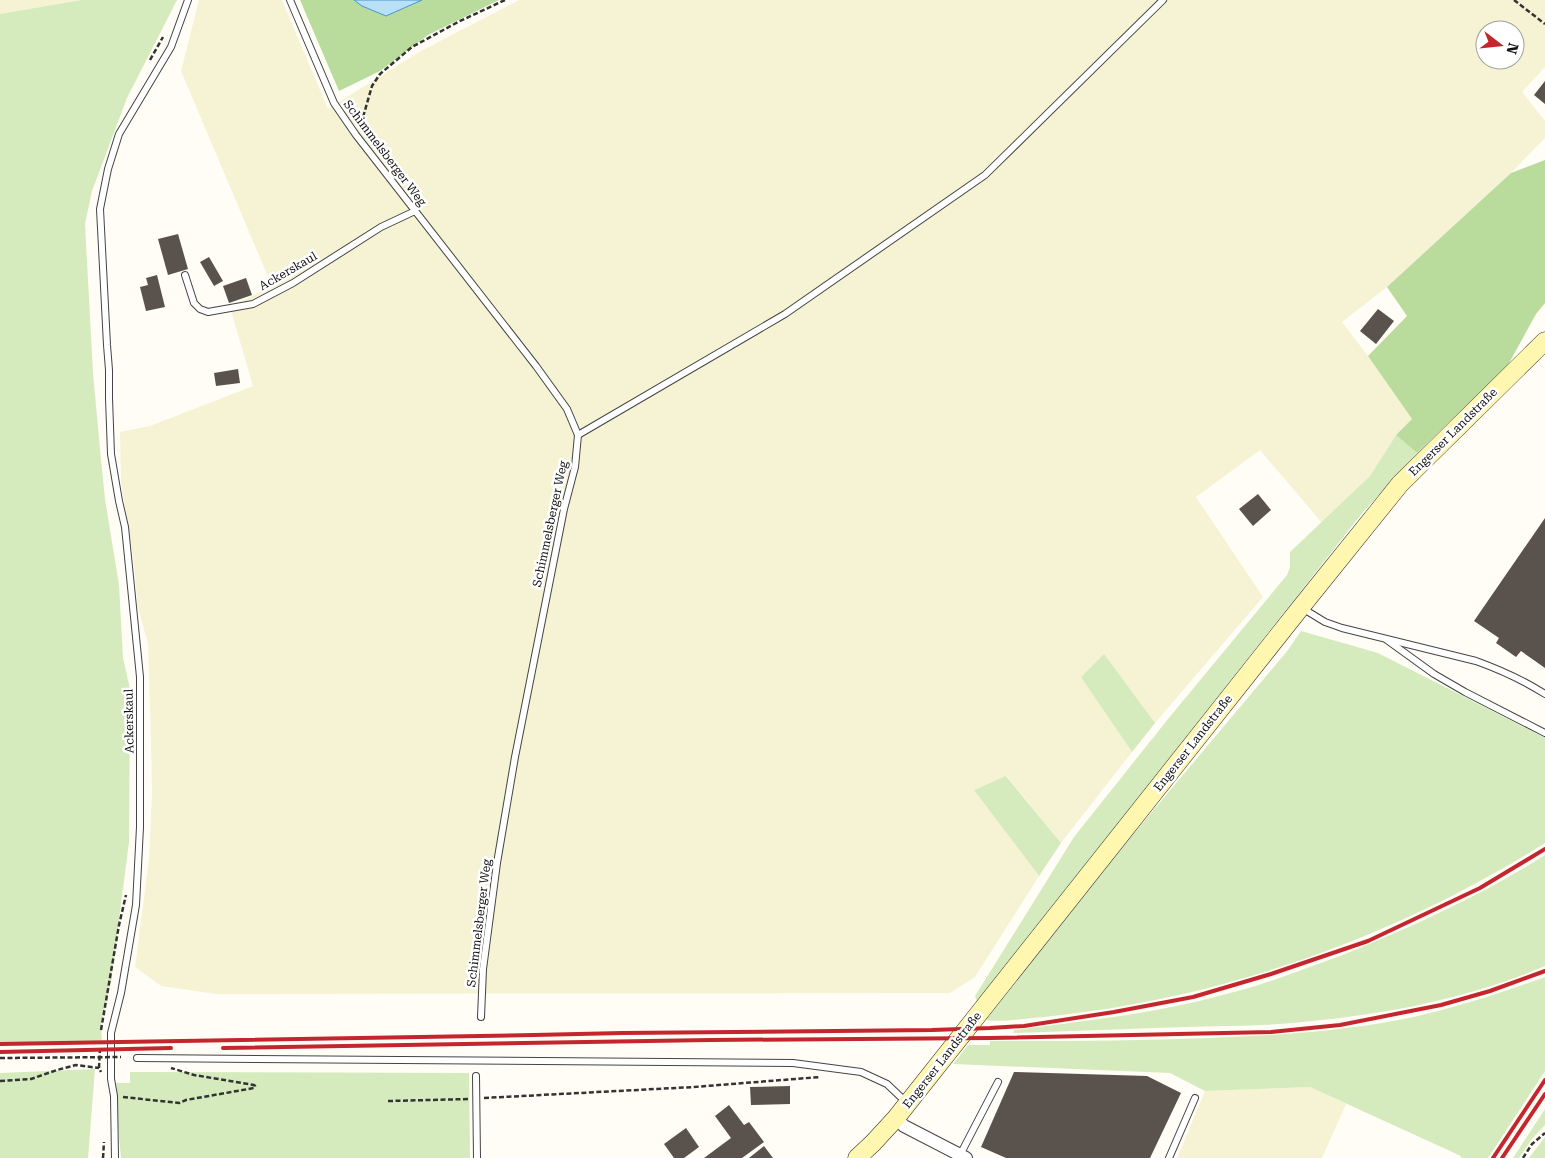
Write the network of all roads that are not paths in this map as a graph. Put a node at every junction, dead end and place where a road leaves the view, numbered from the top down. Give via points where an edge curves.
1 (188, 0) edge
2 (290, 0) edge
3 (1163, 0) edge
4 (415, 211) junction
5 (185, 275) dead end
6 (1545, 341) edge
7 (578, 435) junction
8 (1301, 607) junction
9 (1384, 638) junction
10 (1545, 694) edge
11 (1545, 733) edge
12 (480, 1017) dead end
13 (137, 1058) dead end
14 (476, 1076) dead end
15 (998, 1082) dead end
16 (1195, 1098) dead end
17 (907, 1103) junction
18 (896, 1118) junction
19 (963, 1156) edge
20 (115, 1158) edge
21 (477, 1158) edge
22 (857, 1158) edge
23 (1169, 1158) edge

1 - 20 lane, Ackerskaul via 171,47 120,134 100,209 111,454 125,527 140,677 140,827 136,905 111,1033
2 - 4 lane, Schimmelsberger Weg via 334,103
3 - 7 lane via 985,175 785,314
4 - 5 lane, Ackerskaul via 381,227 293,283 252,304 208,312 200,310 194,303
4 - 7 lane, Schimmelsberger Weg via 541,373 567,409
6 - 8 main road, Engerser Landstraße via 1400,484
7 - 12 lane, Schimmelsberger Weg via 575,467 513,766 484,959
8 - 9 lane via 1342,628
8 - 17 main road, Engerser Landstraße
9 - 10 lane via 1482,663 1515,676
9 - 11 lane via 1434,674
13 - 17 lane via 793,1063 861,1072 887,1084
14 - 21 lane
15 - 19 lane
16 - 23 lane
17 - 18 main road, Engerser Landstraße
18 - 19 street via 904,1126
18 - 22 main road, Engerser Landstraße

